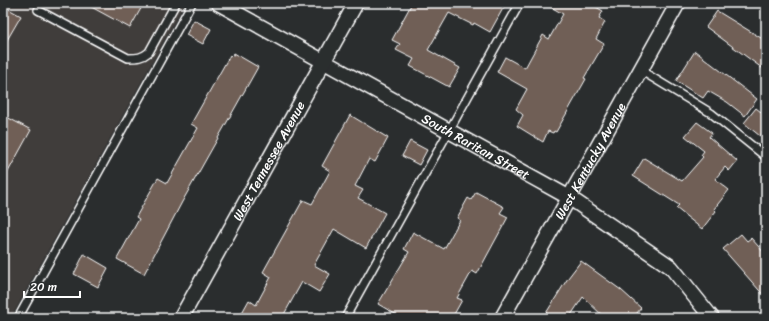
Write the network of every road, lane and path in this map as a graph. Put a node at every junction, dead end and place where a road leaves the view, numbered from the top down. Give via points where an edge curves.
1 (176, 3) edge
2 (192, 3) edge
3 (218, 3) edge
4 (356, 3) edge
5 (520, 3) edge
6 (678, 3) edge
7 (38, 10) dead end
8 (149, 52) junction
9 (161, 59) junction
10 (324, 62) junction
11 (640, 70) junction
12 (449, 131) junction
13 (766, 157) edge
14 (570, 198) junction
15 (506, 317) edge
16 (18, 318) edge
17 (182, 318) edge
18 (345, 318) edge
19 (712, 318) edge

1 - 8 lane
2 - 9 lane
3 - 10 street, South Raritan Street
4 - 10 street, West Tennessee Avenue
5 - 12 lane
6 - 11 street, West Kentucky Avenue
7 - 8 lane via 128,58 143,57
8 - 9 lane
9 - 16 lane
10 - 12 street, South Raritan Street
10 - 17 street, West Tennessee Avenue
11 - 13 lane via 711,113
11 - 14 street, West Kentucky Avenue
12 - 14 street, South Raritan Street
12 - 18 lane
14 - 15 street, West Kentucky Avenue
14 - 19 street, South Raritan Street via 671,267

